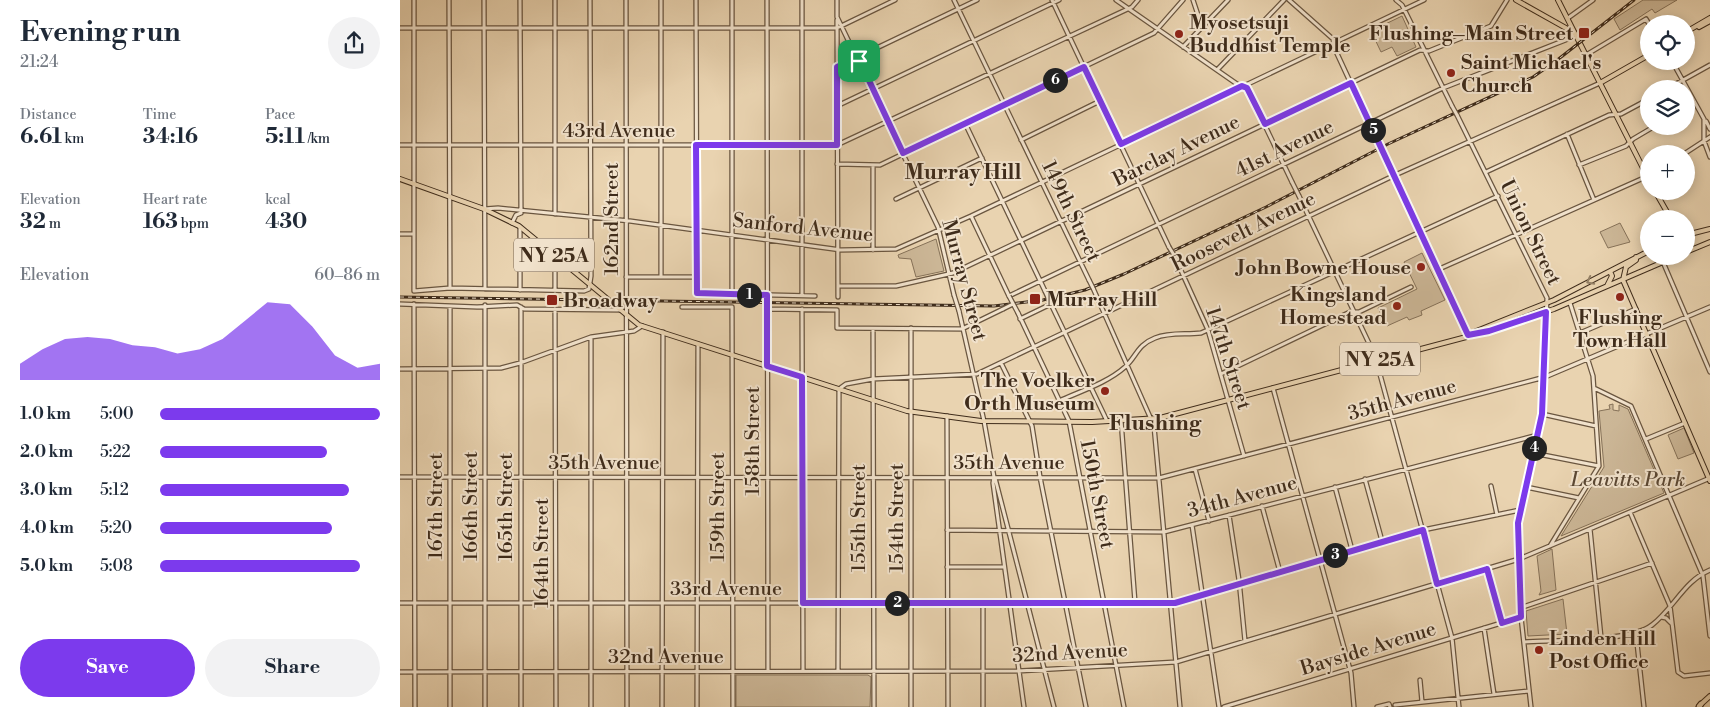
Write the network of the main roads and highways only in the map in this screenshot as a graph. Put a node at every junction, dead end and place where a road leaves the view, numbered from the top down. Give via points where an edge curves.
1 (1516, 0) edge
2 (1558, 0) edge
3 (1710, 19) edge
4 (1695, 28) edge
5 (1575, 34) junction
6 (1640, 60) edge
7 (1600, 83) junction
8 (1640, 163) edge
9 (400, 179) edge
10 (1710, 230) edge
11 (1695, 233) edge
12 (1710, 243) edge
13 (1695, 248) edge
14 (1640, 255) edge
15 (1636, 257) junction
16 (1657, 265) edge
17 (1610, 271) junction
18 (1625, 271) junction
19 (1635, 275) junction
20 (1623, 280) junction
21 (1607, 286) junction
22 (1468, 335) junction
23 (1710, 479) edge
24 (1710, 696) edge
25 (1699, 706) edge

1 - 5 main road
2 - 5 main road
3 - 4 main road
5 - 7 main road
6 - 7 main road, Roosevelt Avenue
7 - 8 main road
9 - 22 main road, NY 25A via 484,209 519,226 589,287 642,326 910,411 984,421 1069,422 1150,418
10 - 11 main road
12 - 13 main road
14 - 15 main road
15 - 17 main road
15 - 18 main road
16 - 19 main road, NY 25A
17 - 21 main road via 1612,276
17 -> 22 main road, NY 25A via 1554,300
18 - 19 main road
18 - 20 main road
19 - 20 main road, NY 25A
20 - 21 main road, NY 25A
20 - 23 main road
21 - 22 main road, NY 25A via 1546,312
24 - 25 main road

